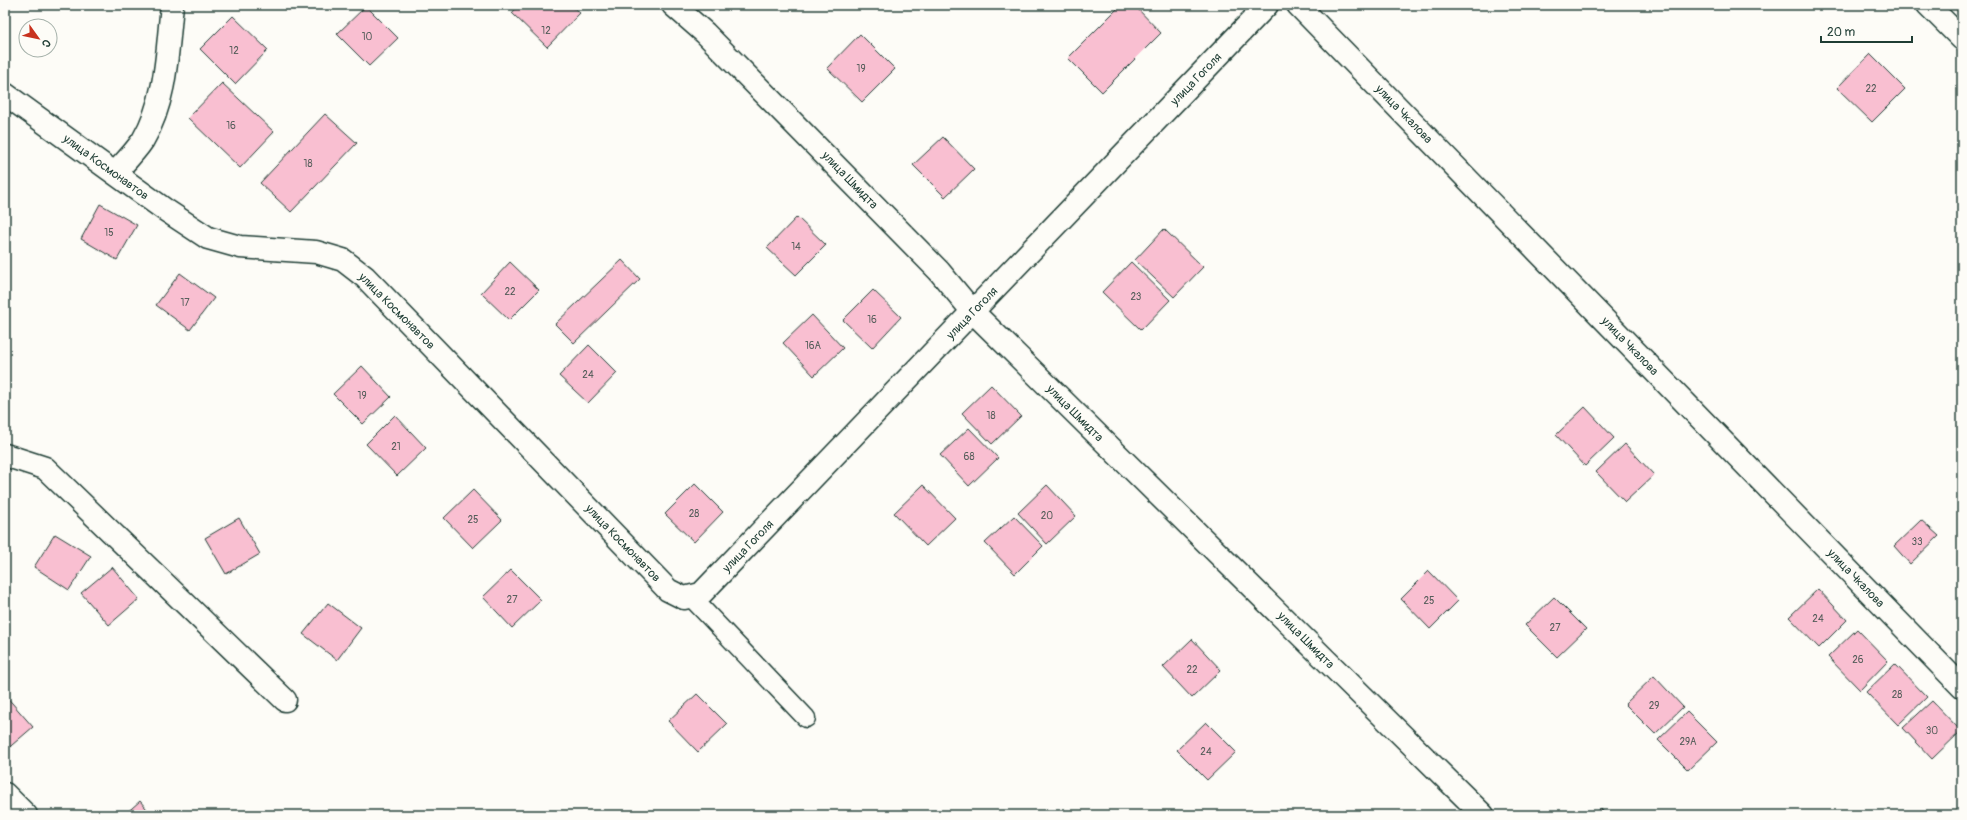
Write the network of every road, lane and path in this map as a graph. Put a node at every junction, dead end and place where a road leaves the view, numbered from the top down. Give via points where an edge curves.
1 (172, 5) edge
2 (673, 5) edge
3 (1267, 5) edge
4 (1298, 5) edge
5 (1928, 5) edge
6 (1962, 39) edge
7 (5, 94) edge
8 (114, 173) junction
9 (973, 312) junction
10 (5, 455) edge
11 (691, 597) junction
12 (1962, 687) edge
13 (285, 700) dead end
14 (806, 718) dead end
15 (5, 794) edge
16 (26, 815) edge
17 (1483, 815) edge

1 - 8 street via 163,82 157,109 142,141
2 - 9 street, улица Шмидта via 705,33 934,265
3 - 9 street, улица Гоголя
4 - 12 street, улица Чкалова
5 - 6 street
7 - 8 street, улица Космонавтов
8 - 11 street, улица Космонавтов via 208,238 240,247 316,252 343,260 365,277 668,590 684,598
9 - 11 street, улица Гоголя via 701,594
9 - 17 street, улица Шмидта
10 - 13 street via 45,468
11 - 14 lane
15 - 16 street

